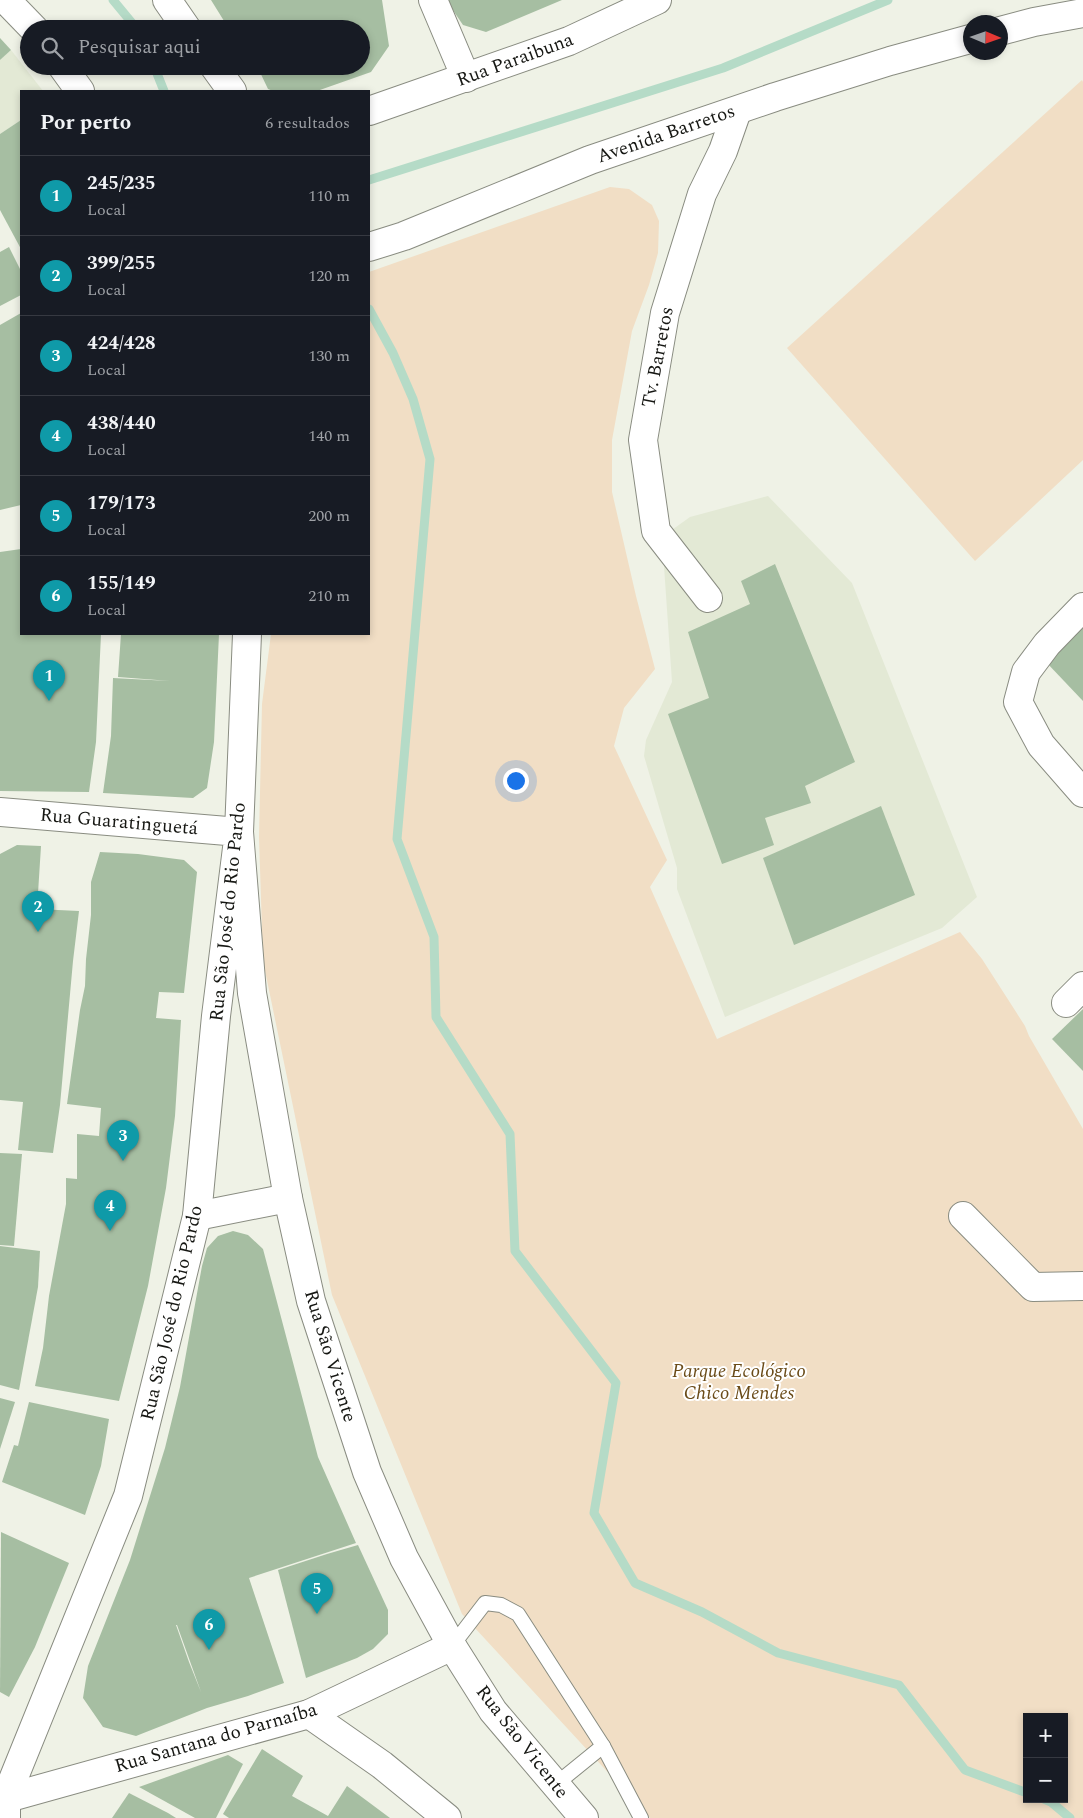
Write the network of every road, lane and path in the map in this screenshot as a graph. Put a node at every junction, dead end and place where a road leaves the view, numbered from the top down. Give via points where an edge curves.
1 (6, 0) edge
2 (167, 0) edge
3 (433, 0) edge
4 (657, 0) edge
5 (1083, 13) edge
6 (25, 20) edge
7 (181, 20) edge
8 (1008, 29) edge
9 (963, 41) edge
10 (68, 75) edge
11 (220, 75) edge
12 (466, 78) junction
13 (79, 90) edge
14 (231, 90) edge
15 (737, 111) junction
16 (370, 112) edge
17 (370, 247) edge
18 (708, 598) dead end
19 (1083, 607) edge
20 (247, 635) edge
21 (1083, 793) edge
22 (0, 812) edge
23 (239, 832) junction
24 (288, 1198) junction
25 (197, 1216) junction
26 (963, 1216) dead end
27 (1083, 1286) edge
28 (452, 1646) junction
29 (309, 1714) junction
30 (603, 1746) junction
31 (555, 1785) junction
32 (4, 1805) edge
33 (447, 1818) edge
34 (584, 1818) edge
35 (642, 1818) edge

1 - 6 street
2 - 7 street
3 - 12 street
4 - 12 street, Rua Paraibuna via 569,41
5 - 8 street
9 - 15 street, Avenida Barretos
10 - 13 street
11 - 14 street
12 - 16 street, Rua Paraibuna
15 - 17 street, Avenida Barretos via 590,160 404,236
15 - 18 street, Tv. Barretos via 723,151 702,194 665,313 643,440 656,530
19 - 21 street via 1047,644 1026,672 1018,702 1041,744
20 - 23 street, Rua São José do Rio Pardo
22 - 23 street, Rua Guaratinguetá
23 - 24 street, Rua São Vicente via 252,993
23 - 25 street, Rua São José do Rio Pardo via 216,1016
24 - 25 street
24 - 28 street, Rua São Vicente via 311,1301 367,1472 404,1558
25 - 32 street, Rua São José do Rio Pardo via 128,1496
26 - 27 street via 1033,1287
28 - 29 street, Rua Santana do Parnaíba
28 - 30 lane via 485,1603 501,1605 518,1614
28 - 31 street, Rua São Vicente via 493,1711
29 - 32 street, Rua Santana do Parnaíba
29 - 33 street via 382,1765
30 - 31 lane
30 - 35 lane
31 - 34 street, Rua São Vicente

